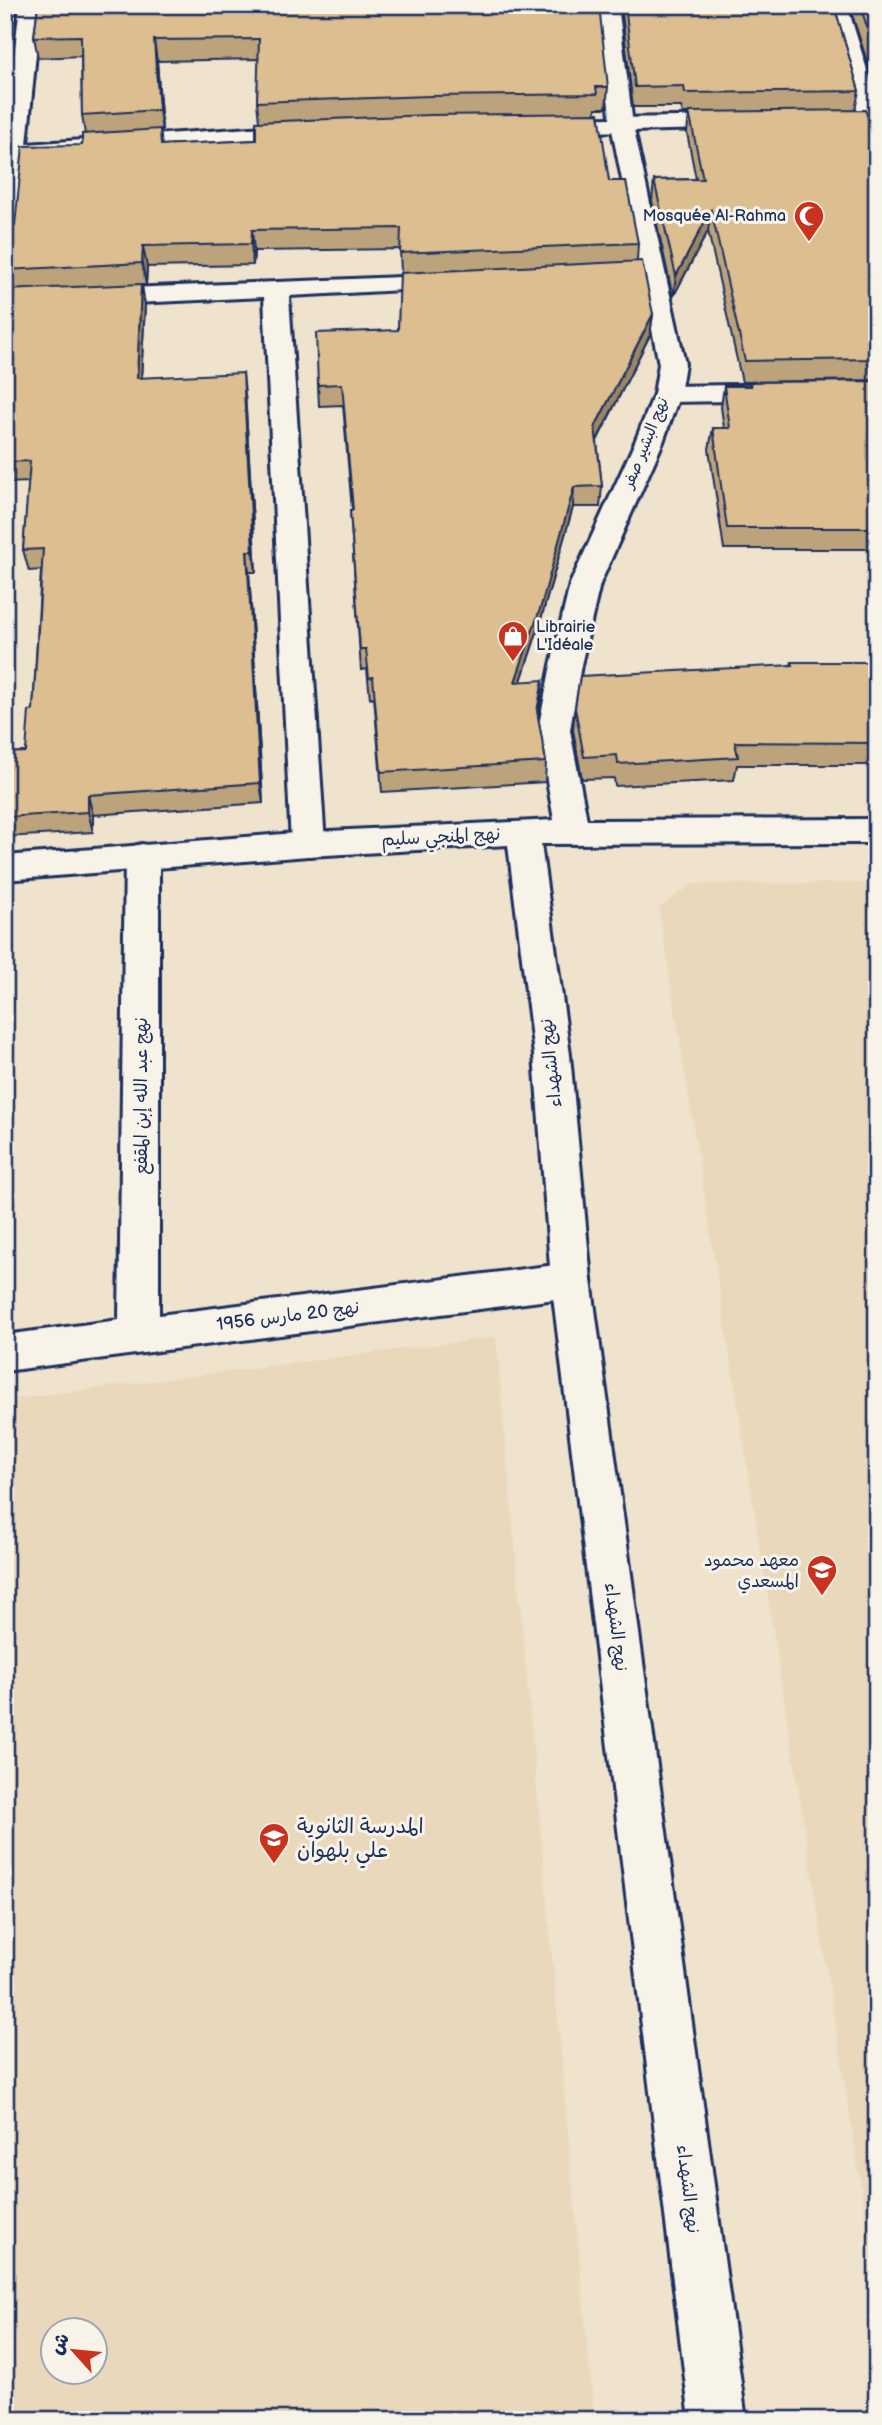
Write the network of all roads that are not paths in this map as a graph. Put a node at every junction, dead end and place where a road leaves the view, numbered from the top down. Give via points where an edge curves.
1 (608, 5) edge
2 (837, 5) edge
3 (28, 11) edge
4 (108, 14) edge
5 (13, 73) edge
6 (842, 121) edge
7 (760, 123) edge
8 (622, 125) junction
9 (526, 126) edge
10 (323, 130) edge
11 (873, 130) edge
12 (10, 152) edge
13 (5, 246) edge
14 (653, 273) junction
15 (625, 275) edge
16 (471, 281) edge
17 (276, 290) junction
18 (5, 302) edge
19 (877, 391) edge
20 (667, 394) junction
21 (877, 831) edge
22 (523, 832) junction
23 (573, 832) junction
24 (308, 844) junction
25 (142, 856) junction
26 (5, 868) edge
27 (571, 1280) junction
28 (139, 1335) junction
29 (5, 1353) edge
30 (718, 2420) edge

1 - 8 street, نهج البشير صفر
2 - 11 street
3 - 4 street
3 - 5 street
5 - 12 street
6 - 11 street
7 - 8 street
8 - 9 street
8 - 14 street, نهج البشير صفر
10 - 12 street
12 - 13 street
14 - 15 street
14 - 20 street, نهج البشير صفر via 672,364
16 - 17 street
17 - 18 street
17 - 24 street
19 - 20 street
20 - 23 street, نهج البشير صفر via 585,584 566,665 554,730
21 - 23 street, نهج المنجي سليم
22 - 23 street, نهج المنجي سليم
22 - 24 street, نهج المنجي سليم
22 - 27 street, نهج الشهداء via 552,1055
24 - 25 street, نهج المنجي سليم
25 - 26 street, نهج المنجي سليم
25 - 28 street, نهج عبد الله إبن المقفع
27 - 28 street, نهج 20 مارس 1956
27 - 30 street, نهج الشهداء
28 - 29 street, نهج 20 مارس 1956

